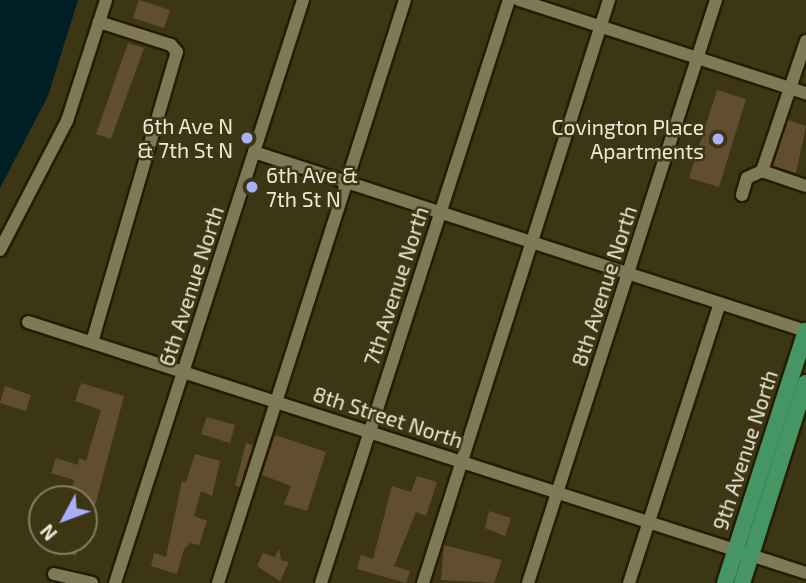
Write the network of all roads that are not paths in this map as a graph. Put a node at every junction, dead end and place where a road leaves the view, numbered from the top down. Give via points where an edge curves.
1 (106, 0) edge
2 (303, 0) edge
3 (405, 0) edge
4 (509, 0) edge
5 (519, 0) edge
6 (609, 0) edge
7 (716, 0) edge
8 (99, 22) junction
9 (600, 27) junction
10 (806, 41) edge
11 (698, 58) junction
12 (792, 89) junction
13 (806, 93) edge
14 (254, 152) junction
15 (762, 171) junction
16 (806, 171) edge
17 (346, 182) junction
18 (804, 186) edge
19 (742, 195) dead end
20 (440, 212) junction
21 (531, 242) junction
22 (0, 250) edge
23 (628, 273) junction
24 (720, 303) junction
25 (28, 322) dead end
26 (806, 331) edge
27 (92, 342) junction
28 (184, 371) junction
29 (806, 383) edge
30 (276, 401) junction
31 (370, 431) junction
32 (463, 461) junction
33 (558, 492) junction
34 (649, 522) junction
35 (734, 550) junction
36 (751, 555) junction
37 (806, 573) edge
38 (54, 574) dead end
39 (92, 583) edge
40 (116, 583) edge
41 (218, 583) edge
42 (321, 583) edge
43 (423, 583) edge
44 (528, 583) edge
45 (629, 583) edge
46 (724, 583) edge
47 (742, 583) edge

1 - 8 street
2 - 14 street, 6th Avenue North
3 - 17 street
4 - 20 street, 7th Avenue North
5 - 9 street
6 - 9 street
7 - 11 street, 8th Avenue North
8 - 22 street via 67,121
8 - 27 street via 177,52
9 - 11 street
9 - 21 street
10 - 12 street
11 - 12 street
11 - 23 street, 8th Avenue North
12 - 13 street
12 - 15 street
14 - 17 street
14 - 28 street, 6th Avenue North
15 - 18 street
15 - 19 street via 747,178
16 - 18 street
17 - 20 street
17 - 30 street
20 - 21 street
20 - 31 street, 7th Avenue North
21 - 23 street
21 - 32 street
23 - 24 street
23 - 33 street, 8th Avenue North
24 - 26 street
24 - 34 street
25 - 27 street, 8th Street North
26 - 35 main road, 9th Avenue North
27 - 28 street, 8th Street North
28 - 30 street, 8th Street North
28 - 40 street, 6th Avenue North
29 - 36 main road, 9th Avenue North
30 - 31 street, 8th Street North
30 - 41 street
31 - 32 street, 8th Street North
31 - 42 street, 7th Avenue North
32 - 33 street, 8th Street North
32 - 43 street
33 - 34 street, 8th Street North
33 - 44 street, 8th Avenue North
34 - 35 street, 8th Street North
34 - 45 street
35 - 36 street, 8th Street North
35 - 46 main road, 9th Avenue North
36 - 37 street, 8th Street North
36 - 47 main road, 9th Avenue North
38 - 39 street

